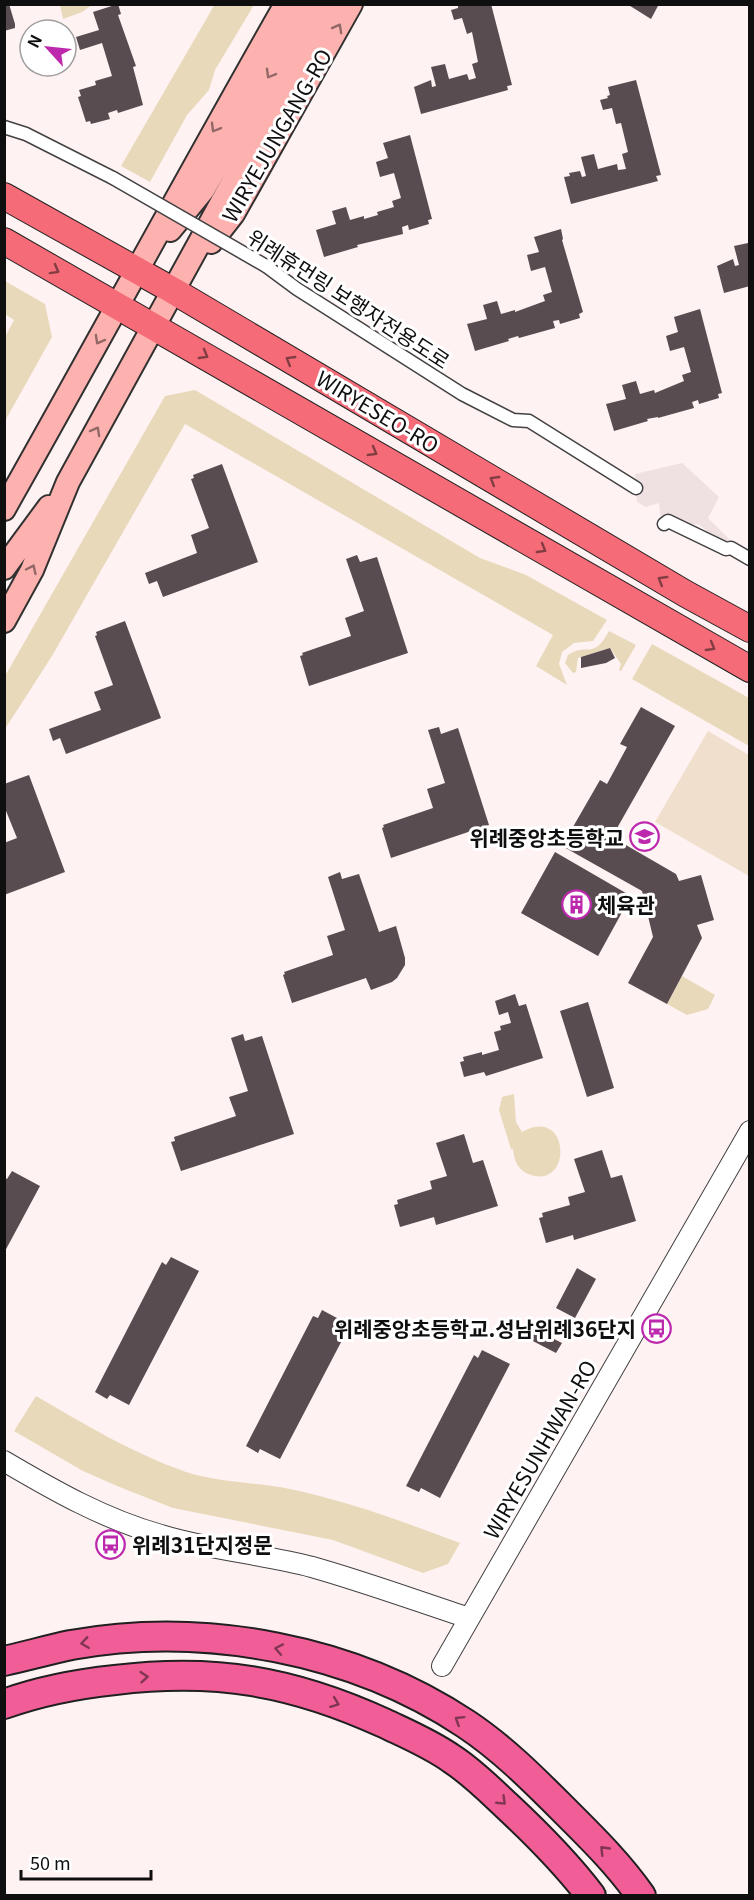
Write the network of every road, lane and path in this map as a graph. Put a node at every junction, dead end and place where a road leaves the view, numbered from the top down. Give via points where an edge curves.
1 (286, 4) edge
2 (351, 4) edge
3 (319, 7) edge
4 (4, 127) edge
5 (4, 196) edge
6 (4, 241) edge
7 (136, 270) junction
8 (172, 290) junction
9 (118, 306) junction
10 (153, 326) junction
11 (68, 482) junction
12 (636, 488) dead end
13 (4, 509) edge
14 (664, 524) dead end
15 (750, 559) edge
16 (4, 568) edge
17 (4, 621) edge
18 (750, 629) edge
19 (750, 669) edge
20 (750, 1131) edge
21 (4, 1461) edge
22 (469, 1618) junction
23 (4, 1661) edge
24 (442, 1666) dead end
25 (4, 1704) edge
26 (591, 1896) edge
27 (641, 1896) edge

1 -> 7 main road, WIRYEJUNGANG-RO
8 -> 2 main road, WIRYEJUNGANG-RO via 233,214
3 -> 7 main road, WIRYEJUNGANG-RO via 203,190
3 - 8 main road, WIRYEJUNGANG-RO
4 - 12 street, 위례휴먼링 보행자전용도로, bridge via 113,178 266,266 297,290 462,394 513,420 529,421
5 - 7 main road, WIRYESEO-RO
6 -> 9 main road, WIRYESEO-RO
7 - 8 main road, WIRYESEO-RO
7 - 9 main road, WIRYEJUNGANG-RO
8 - 10 main road, WIRYEJUNGANG-RO
18 -> 8 main road, WIRYESEO-RO
9 - 10 main road, WIRYESEO-RO
9 -> 13 main road, WIRYEJUNGANG-RO
11 -> 10 main road, WIRYEJUNGANG-RO
10 -> 19 main road, WIRYESEO-RO
11 - 16 main road, WIRYEJUNGANG-RO
17 -> 11 main road, WIRYEJUNGANG-RO via 32,570
14 - 15 street via 668,521
20 - 22 street, WIRYESUNHWAN-RO
21 - 22 street via 72,1500 131,1526 310,1567
22 - 24 street, WIRYESUNHWAN-RO
27 -> 23 highway via 598,1844 497,1747 452,1715 368,1672 261,1645 173,1638 99,1641
25 -> 26 highway via 66,1687 177,1675 258,1682 317,1696 414,1737 453,1759 522,1821

